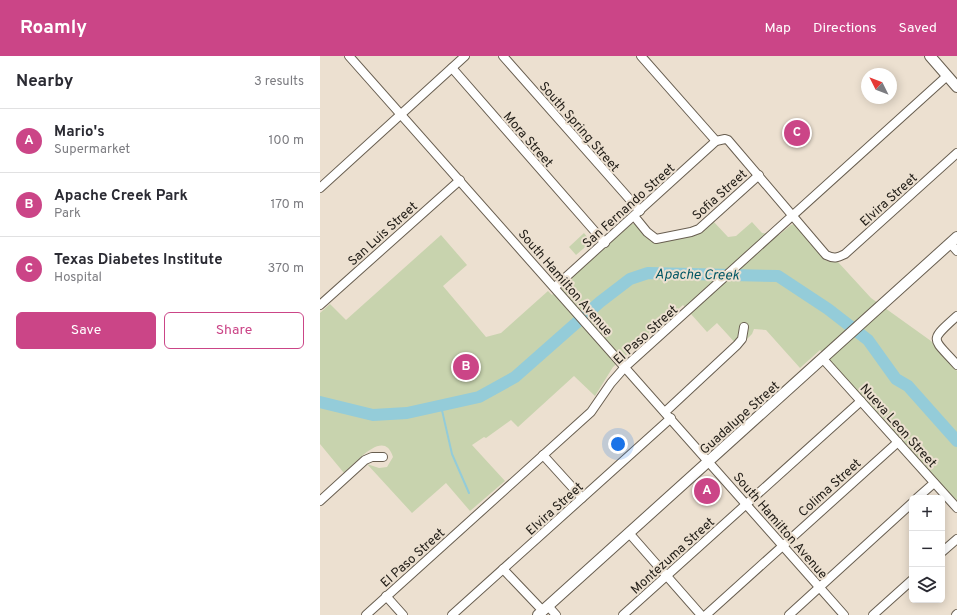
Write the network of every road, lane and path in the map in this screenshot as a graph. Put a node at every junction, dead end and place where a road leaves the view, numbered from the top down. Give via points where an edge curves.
1 (349, 56) edge
2 (465, 56) edge
3 (503, 56) edge
4 (642, 56) edge
5 (930, 56) edge
6 (452, 68) junction
7 (947, 76) junction
8 (956, 84) edge
9 (401, 113) junction
10 (716, 141) junction
11 (957, 153) edge
12 (759, 175) junction
13 (460, 180) junction
14 (320, 187) edge
15 (637, 214) junction
16 (793, 216) junction
17 (605, 243) junction
18 (955, 244) edge
19 (558, 290) junction
20 (320, 305) edge
21 (957, 316) edge
22 (744, 327) dead end
23 (823, 359) junction
24 (957, 365) edge
25 (625, 367) junction
26 (861, 401) junction
27 (668, 415) junction
28 (898, 442) junction
29 (543, 455) junction
30 (383, 457) dead end
31 (709, 461) junction
32 (934, 483) junction
33 (920, 495) edge
34 (582, 498) junction
35 (320, 501) edge
36 (746, 504) junction
37 (909, 506) edge
38 (957, 508) edge
39 (629, 533) junction
40 (957, 539) edge
41 (782, 546) junction
42 (945, 549) edge
43 (503, 569) junction
44 (666, 576) junction
45 (909, 583) edge
46 (819, 587) junction
47 (386, 596) junction
48 (543, 611) edge
49 (366, 615) edge
50 (403, 615) edge
51 (452, 615) edge
52 (556, 615) edge
53 (623, 615) edge
54 (701, 615) edge
55 (706, 615) edge
56 (789, 615) edge
57 (844, 615) edge
58 (873, 615) edge

1 - 9 street, South Hamilton Avenue
2 - 6 street
3 - 15 street, South Spring Street
4 - 10 street
5 - 7 main road
6 - 9 street
6 - 17 street, Mora Street
7 - 8 main road
7 - 16 street, El Paso Street
9 - 13 street, South Hamilton Avenue
9 - 14 street
10 - 12 street via 728,140
10 - 15 street, San Fernando Street
11 - 16 street, Elvira Street via 845,254 832,258 826,255
12 - 15 street, Sofia Street via 699,229 691,232 656,239 647,232
12 - 16 street
13 - 19 street, South Hamilton Avenue
13 - 20 street, San Luis Street
15 - 17 street, San Fernando Street
16 - 25 street, El Paso Street
17 - 19 street, San Fernando Street
18 - 23 main road, Guadalupe Street
19 - 25 street, South Hamilton Avenue
21 - 24 street via 938,333 937,342
22 - 27 street, Elvira Street via 742,339 737,345
23 - 26 street, Nueva Leon Street
23 - 31 main road, Guadalupe Street
25 - 27 street, South Hamilton Avenue
25 - 29 street, El Paso Street via 591,412
26 - 28 street, Nueva Leon Street
26 - 36 street, Montezuma Street
27 - 31 street, South Hamilton Avenue
27 - 34 street, Elvira Street
28 - 32 street, Nueva Leon Street
28 - 41 street, Colima Street
29 - 34 street
29 - 47 street, El Paso Street
30 - 35 street via 365,460
31 - 36 street, South Hamilton Avenue
31 - 39 main road, Guadalupe Street
32 - 33 street
32 - 38 street, Nueva Leon Street
34 - 43 street, Elvira Street
36 - 41 street, South Hamilton Avenue
36 - 44 street, Montezuma Street
37 - 46 street
39 - 44 street
39 - 48 main road, Guadalupe Street
40 - 42 street
41 - 46 street, South Hamilton Avenue
41 - 55 street, Colima Street
43 - 48 street
43 - 51 street, Elvira Street
44 - 53 street, Montezuma Street
44 - 54 street
45 - 58 street
46 - 56 street
46 - 57 street, South Hamilton Avenue
47 - 49 street, El Paso Street
47 - 50 street
48 - 52 street

